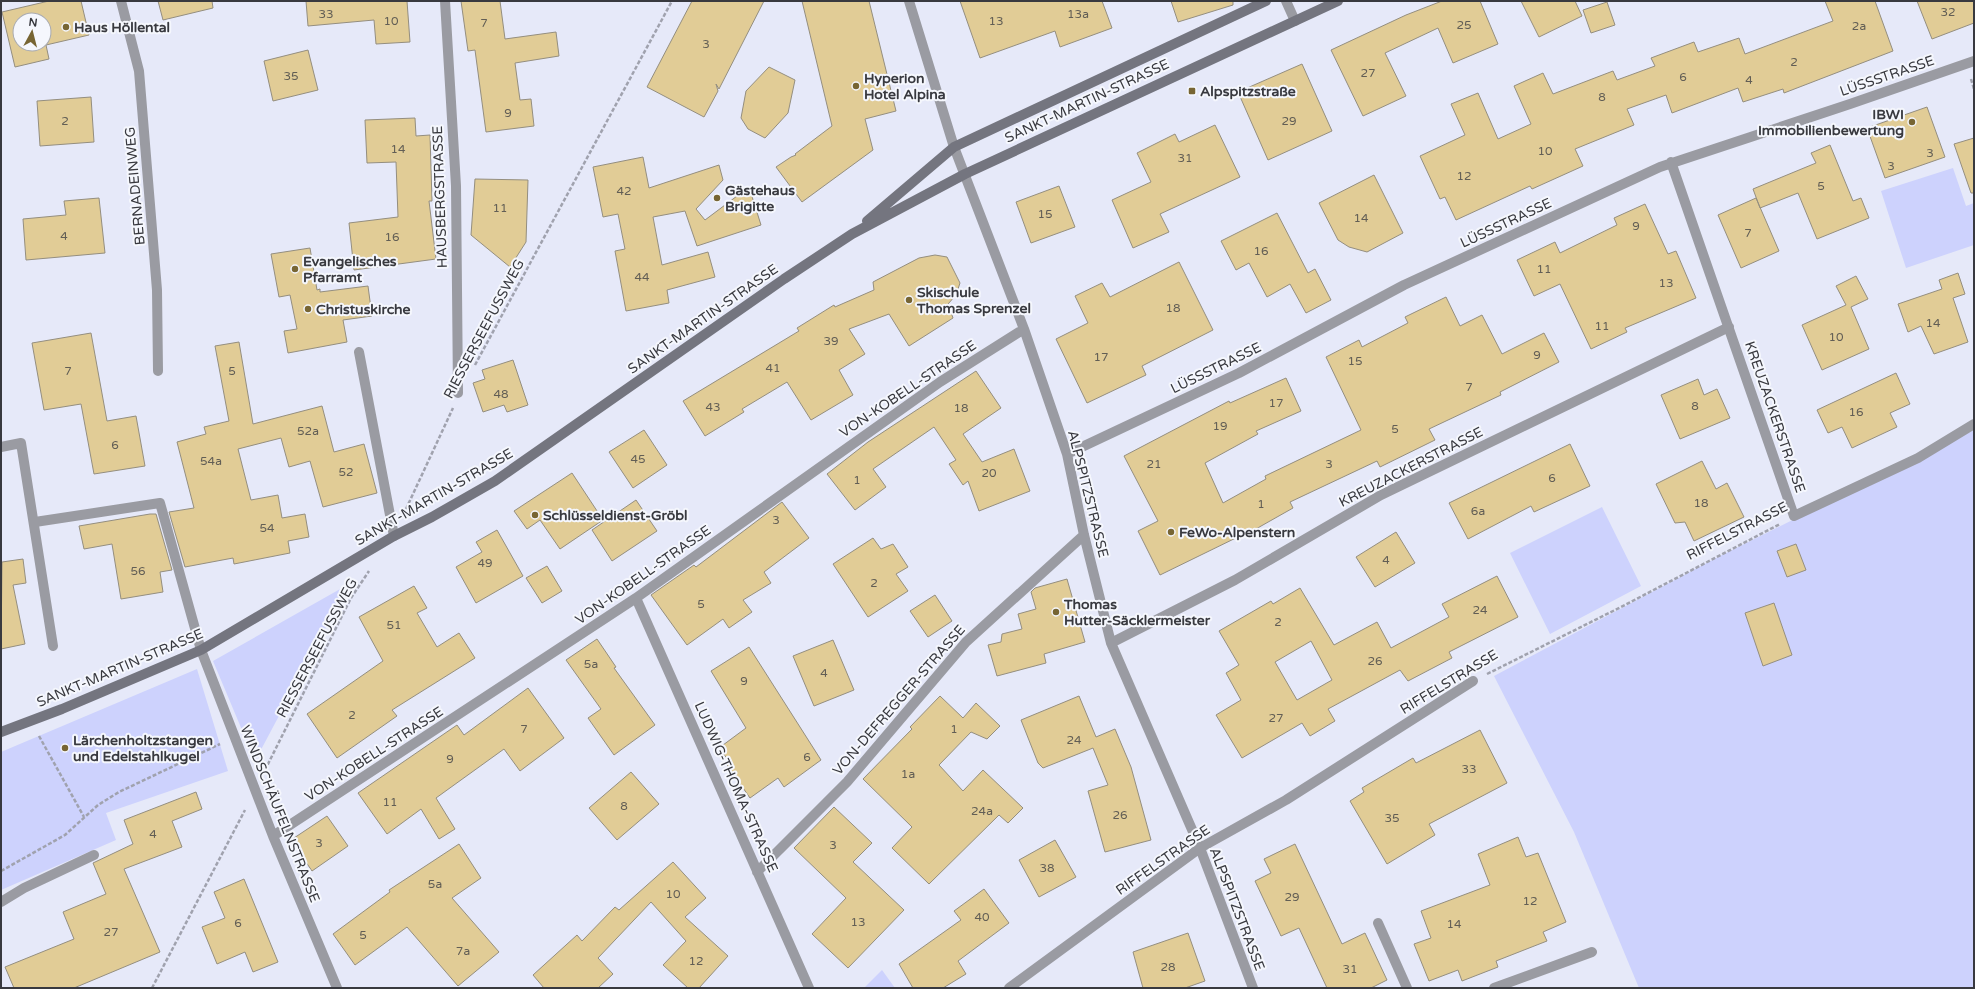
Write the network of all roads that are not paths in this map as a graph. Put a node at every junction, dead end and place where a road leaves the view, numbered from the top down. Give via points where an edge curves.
1 (121, 1) edge
2 (445, 1) edge
3 (909, 1) edge
4 (1266, 1) edge
5 (1286, 1) edge
6 (1338, 1) edge
7 (1295, 21) junction
8 (1974, 61) edge
9 (954, 146) junction
10 (1671, 162) junction
11 (965, 174) junction
12 (852, 234) junction
13 (1729, 327) junction
14 (1024, 329) junction
15 (359, 352) dead end
16 (158, 371) dead end
17 (458, 393) road end
18 (1974, 424) edge
19 (1, 447) edge
20 (1067, 454) junction
21 (1794, 516) joint
22 (35, 522) junction
23 (1084, 535) junction
24 (394, 536) junction
25 (636, 598) junction
26 (1111, 643) junction
27 (53, 646) dead end
28 (201, 650) junction
29 (1472, 681) road end
30 (1, 732) edge
31 (273, 836) junction
32 (1200, 848) junction
33 (94, 856) dead end
34 (757, 872) junction
35 (1, 902) edge
36 (1378, 923) dead end
37 (1592, 952) dead end
38 (337, 988) edge
39 (809, 988) edge
40 (1009, 988) edge
41 (1253, 988) edge
42 (1407, 988) edge
43 (1494, 988) edge

1 - 16 street, BERNADEINWEG via 139,71 157,290
2 - 17 street, HAUSBERGSTRASSE via 456,186
3 - 9 street, ALPSPITZSTRASSE
4 - 9 main road, SANKT-MARTIN-STRASSE
5 - 7 street
6 - 7 main road, SANKT-MARTIN-STRASSE
7 - 11 main road, SANKT-MARTIN-STRASSE
8 - 10 street, LÜSSSTRASSE
9 - 11 street, ALPSPITZSTRASSE
9 - 12 main road, SANKT-MARTIN-STRASSE
10 - 13 street, KREUZACKERSTRASSE
10 - 20 street, LÜSSSTRASSE via 1404,285 1239,373
11 - 12 main road, SANKT-MARTIN-STRASSE
11 - 14 street, ALPSPITZSTRASSE
12 - 24 main road, SANKT-MARTIN-STRASSE via 495,480
13 - 21 street, KREUZACKERSTRASSE
13 - 26 street, KREUZACKERSTRASSE via 1381,495 1235,580
14 - 20 street, ALPSPITZSTRASSE
14 - 25 street, VON-KOBELL-STRASSE via 940,382
15 - 24 street
18 - 21 street, RIFFELSTRASSE via 1918,458
19 - 22 street via 22,443
20 - 23 street, ALPSPITZSTRASSE
22 - 27 street
22 - 28 street, WINDSCHÄUFELNSTRASSE via 160,503
23 - 26 street, ALPSPITZSTRASSE
23 - 34 street, VON-DEFREGGER-STRASSE via 966,642 847,782
24 - 28 main road, SANKT-MARTIN-STRASSE
25 - 31 street, VON-KOBELL-STRASSE
25 - 34 street, LUDWIG-THOMA-STRASSE
26 - 32 street, ALPSPITZSTRASSE
28 - 30 main road, SANKT-MARTIN-STRASSE
28 - 31 street, WINDSCHÄUFELNSTRASSE
29 - 32 street, RIFFELSTRASSE via 1286,800
31 - 38 street, WINDSCHÄUFELNSTRASSE
32 - 40 street, RIFFELSTRASSE
32 - 41 street, ALPSPITZSTRASSE
33 - 35 street via 24,888
34 - 39 street, LUDWIG-THOMA-STRASSE
36 - 42 street
37 - 43 street

